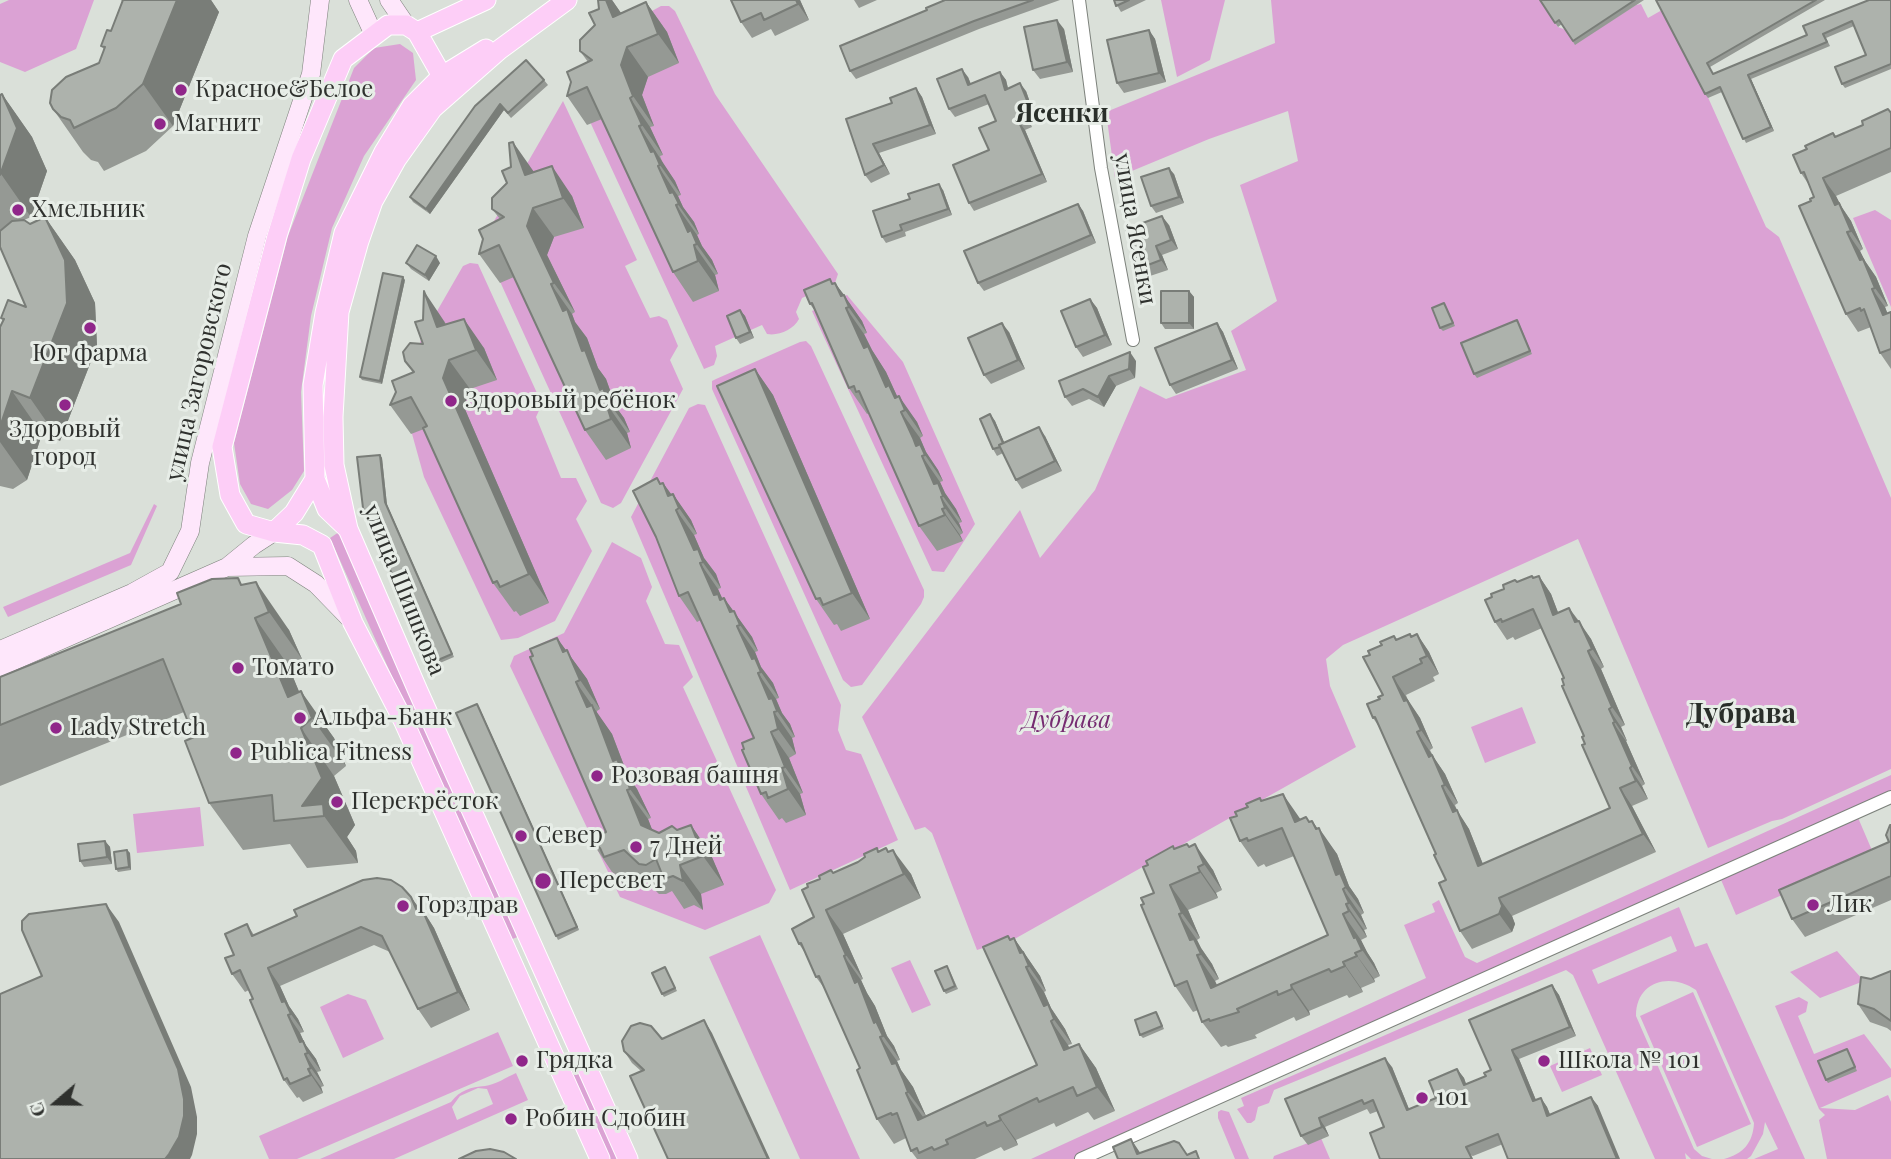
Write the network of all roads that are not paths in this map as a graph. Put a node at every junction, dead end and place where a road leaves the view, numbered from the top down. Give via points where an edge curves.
1 (320, 0) edge
2 (358, 0) edge
3 (388, 0) edge
4 (486, 0) edge
5 (567, 0) edge
6 (1079, 0) edge
7 (411, 28) junction
8 (374, 35) junction
9 (442, 76) junction
10 (257, 236) junction
11 (277, 236) junction
12 (1133, 340) dead end
13 (316, 479) junction
14 (348, 529) junction
15 (274, 532) junction
16 (227, 567) junction
17 (354, 622) junction
18 (1, 660) edge
19 (1891, 797) edge
20 (530, 941) junction
21 (507, 951) junction
22 (575, 1040) junction
23 (551, 1051) junction
24 (600, 1159) edge
25 (628, 1159) edge
26 (1081, 1159) edge

1 - 10 street, улица Загоровского via 311,74
2 - 8 street
3 - 7 street
4 - 7 main road
5 - 9 main road
5 - 14 main road, улица Шишкова via 499,50 433,108 373,201 339,312 334,465
6 - 12 street, улица Ясенки via 1101,168
7 - 8 main road via 388,25
7 - 9 main road
8 - 11 main road via 343,59 301,159
9 - 13 main road via 411,106 344,233 313,386
10 - 11 street
10 - 18 street, улица Загоровского via 200,463 190,531 170,572
11 - 15 main road via 222,447 230,495 246,524
13 - 14 main road via 327,509
13 - 15 main road via 294,513
14 - 20 main road, улица Шишкова
15 - 16 street
15 - 17 main road via 303,535 322,545
16 - 17 street, улица Загоровского via 288,566 316,584
16 - 18 street, улица Загоровского
17 - 21 main road
19 - 26 street
20 - 21 main road
20 - 22 main road, улица Шишкова
21 - 23 main road
22 - 23 main road
22 - 25 main road, улица Шишкова
23 - 24 main road

